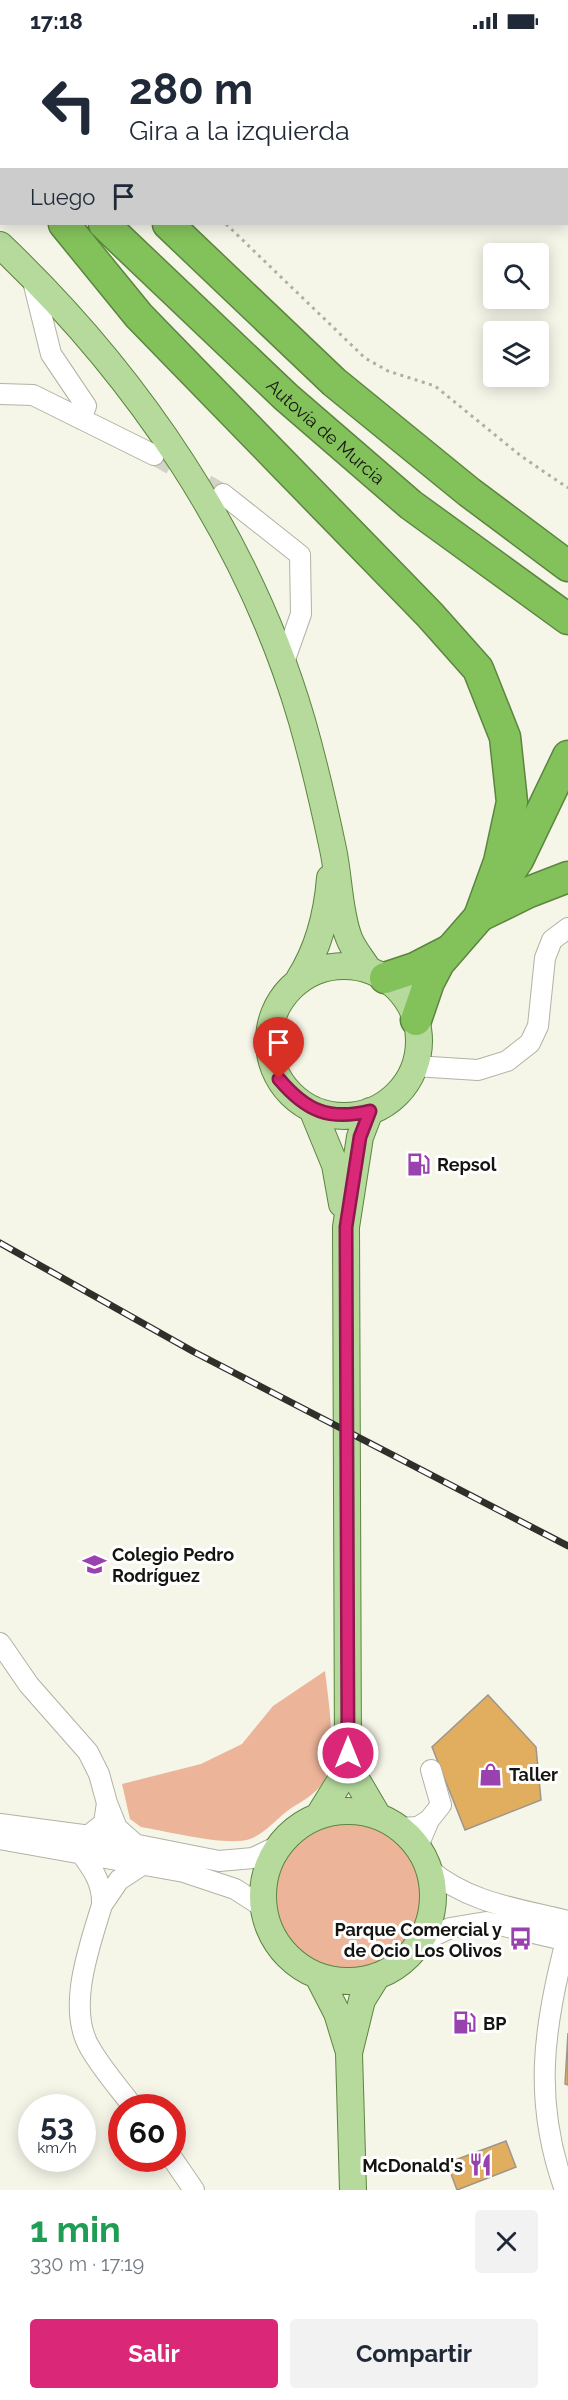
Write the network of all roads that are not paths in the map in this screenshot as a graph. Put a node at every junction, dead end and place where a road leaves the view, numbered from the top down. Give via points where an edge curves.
1 (65, 225) edge
2 (105, 225) edge
3 (169, 225) edge
4 (0, 245) edge
5 (32, 275) junction
6 (0, 394) edge
7 (81, 419) junction
8 (154, 455) tunnel mouth
9 (223, 494) tunnel mouth
10 (568, 566) edge
11 (562, 614) edge
12 (284, 662) junction
13 (568, 756) edge
14 (333, 848) junction
15 (568, 877) edge
16 (479, 917) junction
17 (568, 928) edge
18 (448, 951) junction
19 (376, 974) junction
20 (300, 979) junction
21 (416, 1020) junction
22 (415, 1066) junction
23 (312, 1108) junction
24 (370, 1111) junction
25 (346, 1227) junction
26 (0, 1643) edge
27 (348, 1753) junction
28 (431, 1770) dead end
29 (107, 1803) junction
30 (319, 1815) junction
31 (378, 1815) junction
32 (429, 1820) junction
33 (0, 1824) edge
34 (400, 1828) junction
35 (0, 1839) edge
36 (84, 1844) junction
37 (135, 1844) junction
38 (278, 1845) junction
39 (418, 1846) junction
40 (142, 1865) junction
41 (429, 1869) junction
42 (102, 1905) junction
43 (263, 1907) junction
44 (568, 1921) edge
45 (567, 1941) edge
46 (419, 1943) junction
47 (318, 1976) junction
48 (377, 1976) junction
49 (349, 2053) junction
50 (124, 2094) edge
51 (182, 2172) edge
52 (194, 2190) edge
53 (353, 2190) edge
54 (565, 2190) edge

1 - 16 highway via 139,315 478,669 505,736 512,802 500,862
2 - 11 highway, Autovía de Murcia via 286,397 393,489
3 - 10 highway via 334,382 469,492
4 - 5 main road
5 - 7 street via 51,354 86,406
5 - 12 main road via 117,372 175,453 232,545
6 - 7 street via 33,395
7 - 8 street
9 - 12 street via 300,555 301,614
12 - 14 main road
13 - 16 highway via 526,845
14 - 19 main road via 349,938
14 - 20 main road via 328,904 320,936
15 - 16 highway
16 - 18 highway
17 - 22 street via 552,940 545,958 538,1026 530,1043 507,1061 478,1070
18 - 19 highway via 415,968
18 - 21 highway via 429,982
19 - 20 main road via 344,965 321,969
19 - 21 main road via 409,1004
20 - 23 main road via 273,1014 268,1036 270,1058 279,1079 293,1096
21 - 22 main road via 419,1043
22 - 24 main road via 405,1085 389,1101
23 - 24 main road via 331,1115 351,1116
23 - 25 main road via 335,1165
24 - 25 main road via 360,1137
25 - 27 main road
26 - 29 street via 29,1685 88,1752
27 - 30 main road via 340,1780
27 - 31 main road via 355,1777
28 - 32 street via 441,1805
29 - 36 street via 104,1824
29 - 37 street via 117,1828
30 - 31 main road via 348,1810
30 - 38 main road via 296,1827
31 - 34 main road
32 - 34 street via 418,1827
32 - 39 street
33 - 36 street
34 - 39 main road
35 - 36 street
36 - 37 street
36 - 40 street
36 - 42 street via 102,1893
37 - 38 street via 219,1862 253,1858
38 - 43 main road via 265,1875
39 - 41 main road
40 - 42 street via 119,1880
40 - 43 street via 213,1880
41 - 44 street via 447,1885 489,1902
41 - 46 main road via 434,1895 430,1920
42 - 50 street via 82,1975 83,2030 89,2047
43 - 47 main road via 269,1929 281,1949
45 - 46 street via 486,1922 450,1928
45 - 54 street via 550,2002 543,2064 546,2114
46 - 48 main road via 402,1962
47 - 48 main road via 348,1981
47 - 49 main road via 337,2013
48 - 49 main road via 362,2000
49 - 53 main road
51 - 52 street

